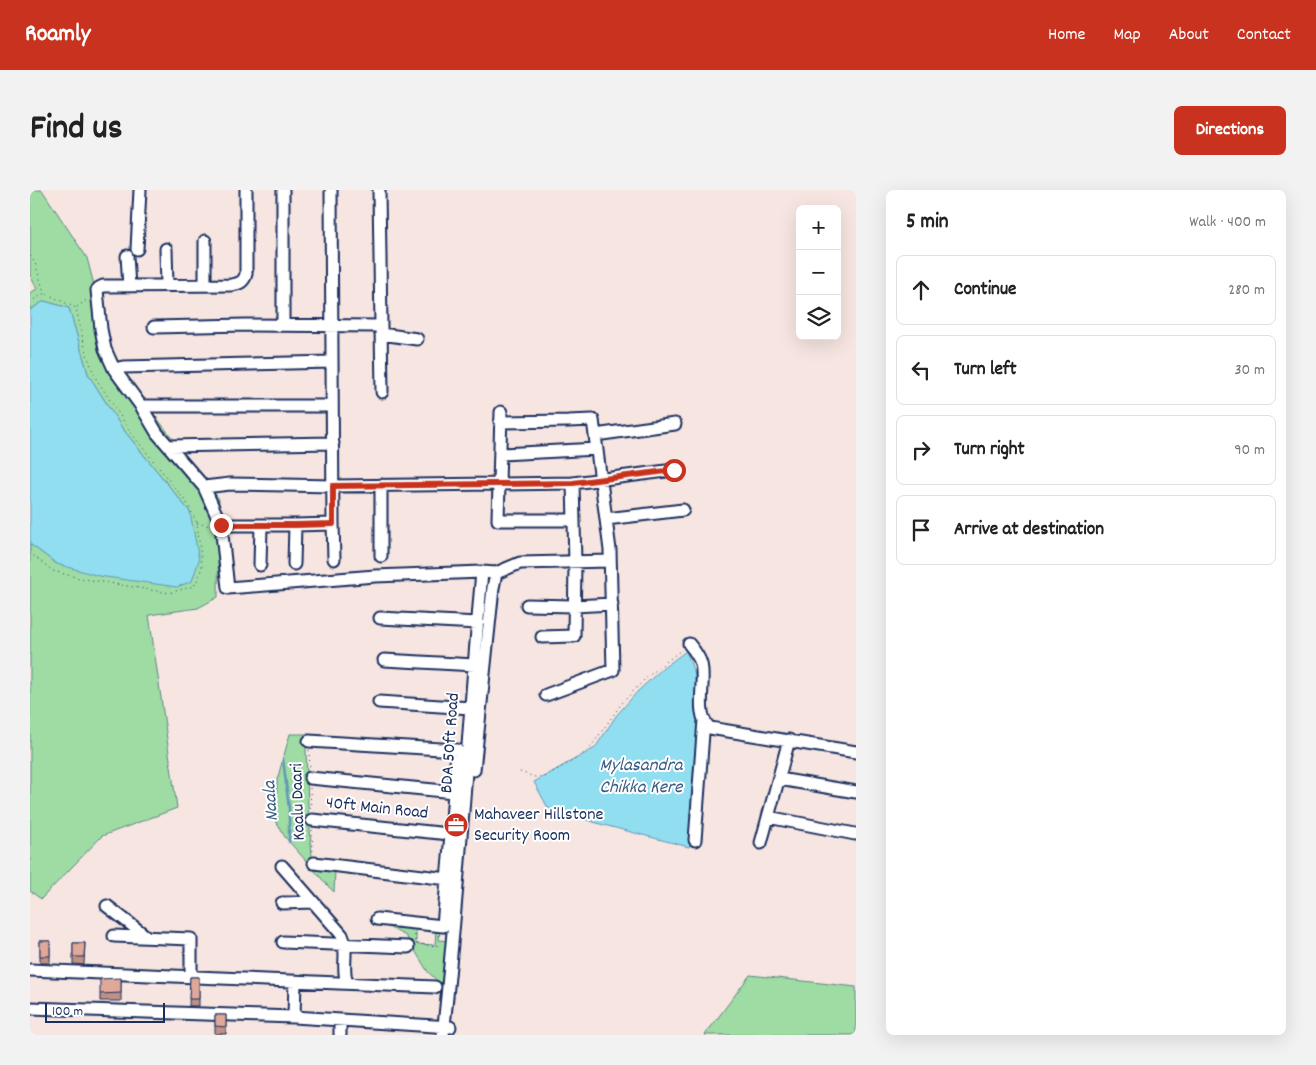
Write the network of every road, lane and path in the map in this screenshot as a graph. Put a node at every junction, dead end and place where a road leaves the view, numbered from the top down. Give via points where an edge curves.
1 (140, 190) edge
2 (246, 190) edge
3 (283, 190) edge
4 (331, 190) edge
5 (379, 190) edge
6 (204, 242) dead end
7 (137, 249) dead end
8 (166, 249) dead end
9 (30, 256) edge
10 (127, 256) dead end
11 (167, 285) junction
12 (205, 285) junction
13 (129, 286) junction
14 (45, 293) junction
15 (30, 302) edge
16 (283, 325) junction
17 (332, 326) junction
18 (154, 327) dead end
19 (381, 330) junction
20 (417, 339) dead end
21 (332, 362) junction
22 (114, 370) junction
23 (382, 392) dead end
24 (141, 406) junction
25 (332, 406) junction
26 (676, 424) dead end
27 (595, 435) junction
28 (333, 443) junction
29 (169, 446) junction
30 (597, 449) junction
31 (500, 454) junction
32 (674, 470) dead end
33 (601, 480) junction
34 (573, 483) junction
35 (499, 484) junction
36 (381, 485) junction
37 (333, 486) junction
38 (204, 487) junction
39 (683, 510) dead end
40 (606, 519) junction
41 (573, 520) junction
42 (197, 523) junction
43 (333, 524) junction
44 (261, 525) junction
45 (295, 525) junction
46 (221, 526) junction
47 (30, 553) edge
48 (381, 556) dead end
49 (334, 559) dead end
50 (610, 561) junction
51 (575, 562) junction
52 (294, 564) dead end
53 (260, 565) dead end
54 (482, 572) junction
55 (496, 573) junction
56 (612, 604) junction
57 (527, 605) dead end
58 (574, 606) junction
59 (380, 618) dead end
60 (478, 623) junction
61 (542, 637) dead end
62 (689, 644) joint
63 (384, 660) dead end
64 (474, 665) junction
65 (546, 695) dead end
66 (379, 702) dead end
67 (470, 708) junction
68 (704, 720) junction
69 (789, 740) junction
70 (309, 741) joint
71 (856, 752) edge
72 (520, 772) dead end
73 (310, 778) junction
74 (779, 779) junction
75 (454, 792) junction
76 (856, 792) edge
77 (768, 817) junction
78 (312, 820) junction
79 (855, 834) edge
80 (461, 835) junction
81 (695, 840) dead end
82 (761, 843) dead end
83 (314, 863) joint
84 (282, 866) dead end
85 (448, 879) junction
86 (313, 902) junction
87 (282, 903) dead end
88 (107, 906) dead end
89 (377, 919) dead end
90 (415, 924) junction
91 (439, 926) junction
92 (114, 936) dead end
93 (147, 937) junction
94 (283, 942) dead end
95 (344, 943) junction
96 (408, 946) dead end
97 (30, 970) edge
98 (191, 977) junction
99 (295, 981) junction
100 (346, 983) junction
101 (435, 987) dead end
102 (30, 1008) edge
103 (294, 1017) junction
104 (340, 1020) junction
105 (447, 1031) edge
106 (340, 1035) edge

1 - 7 street
2 - 12 street via 245,278 237,284
3 - 16 street
4 - 17 street
5 - 19 street
6 - 12 street
8 - 11 street
9 - 14 path
10 - 13 street
11 - 12 street
11 - 13 street
13 - 22 street via 103,286 97,290 105,349
14 - 15 path
14 - 42 path via 76,308 95,377 132,434 187,503
16 - 17 street
16 - 18 street
17 - 19 street
17 - 21 street
19 - 20 street
19 - 23 street
21 - 22 street via 123,367
21 - 25 street
22 - 24 street
24 - 25 street
24 - 29 street
25 - 28 street
26 - 27 street
27 - 30 street
27 - 31 street via 593,420 501,417
28 - 29 street
28 - 37 street
29 - 38 street
30 - 31 street
30 - 33 street
31 - 35 street
32 - 33 street
33 - 34 street
33 - 40 street
34 - 35 street
34 - 41 street
35 - 36 street
35 - 41 street via 498,520
36 - 37 street
36 - 48 street
37 - 38 street via 230,484
37 - 43 street
38 - 46 street
39 - 40 street
40 - 50 street
41 - 51 street
42 - 46 path
42 - 47 path via 202,567 198,579 194,586 170,592 53,571
43 - 45 street
43 - 49 street
44 - 45 street
44 - 46 street
44 - 53 street
45 - 52 street
46 - 54 street via 228,588 375,576
50 - 51 street
50 - 56 street
51 - 55 street via 520,562
51 - 58 street
54 - 55 street
54 - 60 street, BDA 50ft Road
55 - 80 street, BDA 50ft Road
56 - 58 street
56 - 65 street via 613,670
57 - 58 street
58 - 61 street via 574,636
59 - 60 street
60 - 64 street, BDA 50ft Road
62 - 68 street via 701,663
62 - 72 path via 646,678 580,757 544,777
63 - 64 street
64 - 67 street, BDA 50ft Road
66 - 67 street
67 - 80 street, BDA 50ft Road
68 - 69 street via 710,728
68 - 81 street
69 - 71 street
69 - 74 street
70 - 73 path, Kaalu Daari
70 - 75 street via 457,750
73 - 75 street
73 - 78 path, Kaalu Daari
74 - 76 street
74 - 77 street
75 - 80 street
77 - 79 street
77 - 82 street
78 - 80 street, 40ft Main Road
78 - 83 path, Kaalu Daari
80 - 85 street
80 - 105 street, BDA 50ft Road
83 - 85 street
84 - 86 street
85 - 91 street via 443,926
86 - 87 street
86 - 95 street via 342,934
88 - 93 street
89 - 90 street
90 - 91 street
90 - 91 path via 414,944 422,945 437,946
92 - 93 street
93 - 98 street via 191,939
94 - 95 street
95 - 96 street
95 - 100 street
97 - 98 street
98 - 99 street
99 - 100 street
99 - 103 street
100 - 101 street
102 - 103 street
103 - 104 street
104 - 105 street
104 - 106 street

